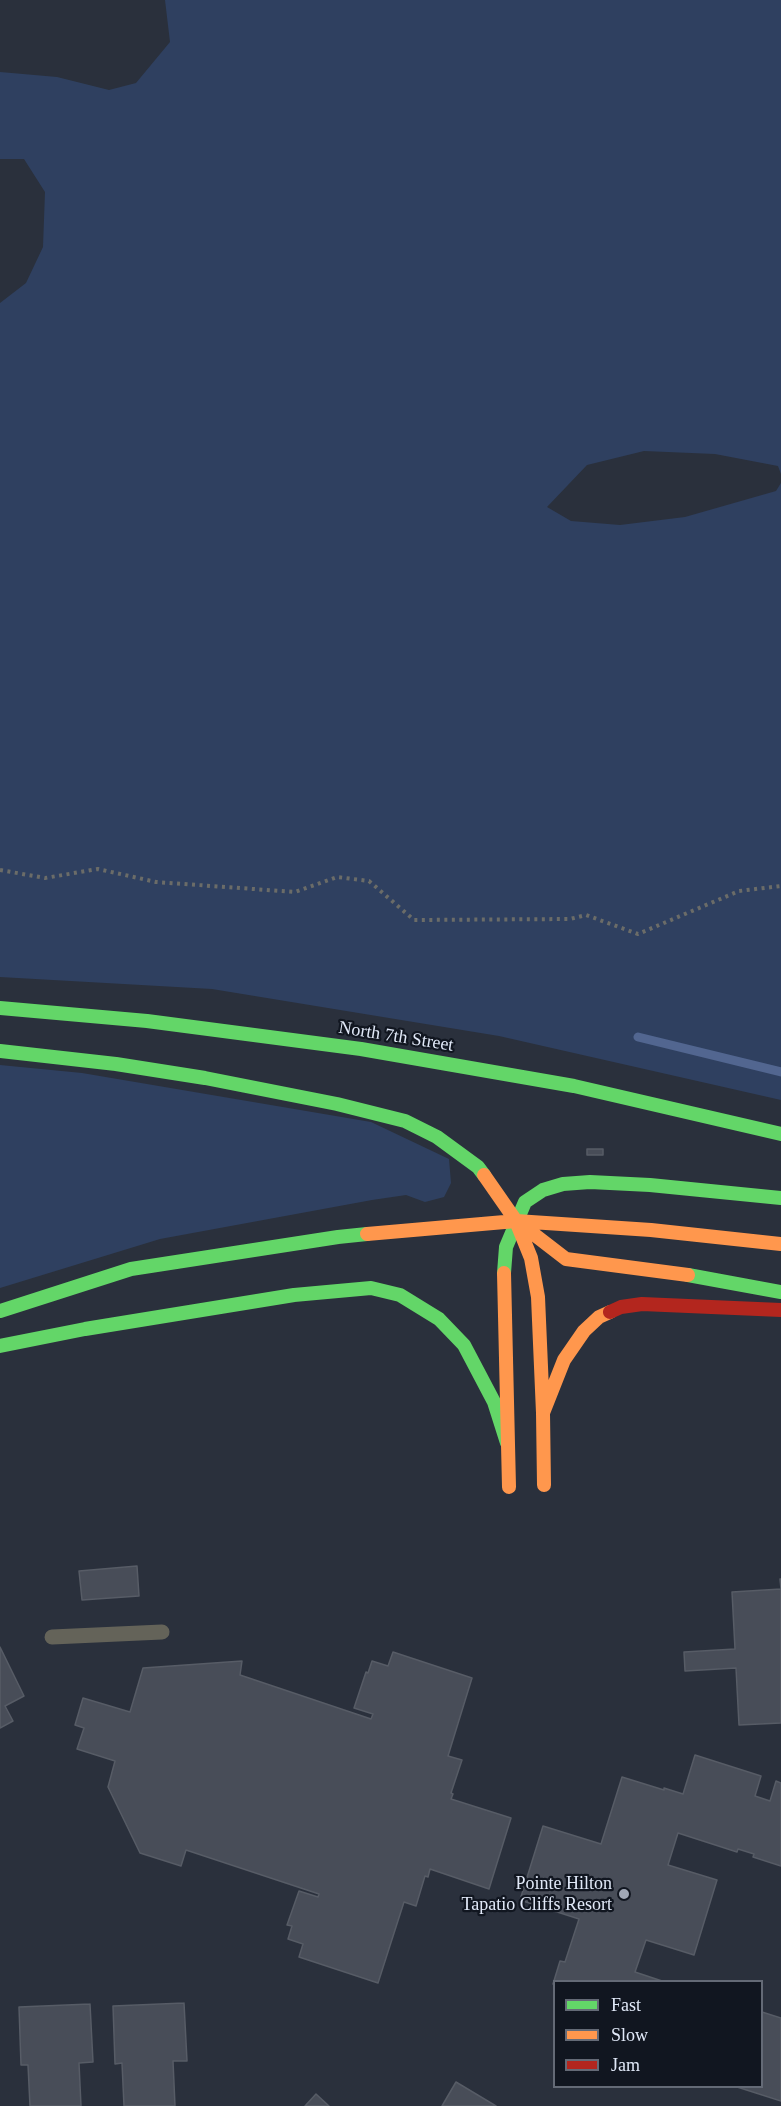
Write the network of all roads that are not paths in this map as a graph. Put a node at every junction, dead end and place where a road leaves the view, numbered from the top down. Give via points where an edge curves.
1 (0, 1008) edge
2 (0, 1051) edge
3 (781, 1134) edge
4 (781, 1198) edge
5 (516, 1221) junction
6 (781, 1244) edge
7 (781, 1292) edge
8 (781, 1310) edge
9 (0, 1311) edge
10 (0, 1346) edge
11 (543, 1413) junction
12 (507, 1443) junction
13 (544, 1485) dead end
14 (509, 1487) dead end
15 (162, 1632) dead end
16 (52, 1637) dead end

1 - 3 main road, North 7th Street via 147,1021 361,1049 574,1086
2 - 5 main road via 205,1078 405,1121 437,1137 478,1167
4 - 5 main road via 606,1182 563,1184 543,1190 525,1202
5 - 6 main road
5 - 7 main road via 566,1259
5 - 9 main road via 338,1237 131,1269
5 - 11 main road via 531,1258 538,1297
5 - 12 main road via 506,1247 504,1274
8 - 11 main road via 642,1304 621,1307 599,1317 584,1331 564,1360
10 - 12 main road via 283,1297 371,1288 400,1295 440,1319 464,1345 494,1402
11 - 13 main road
12 - 14 main road
15 - 16 lane

